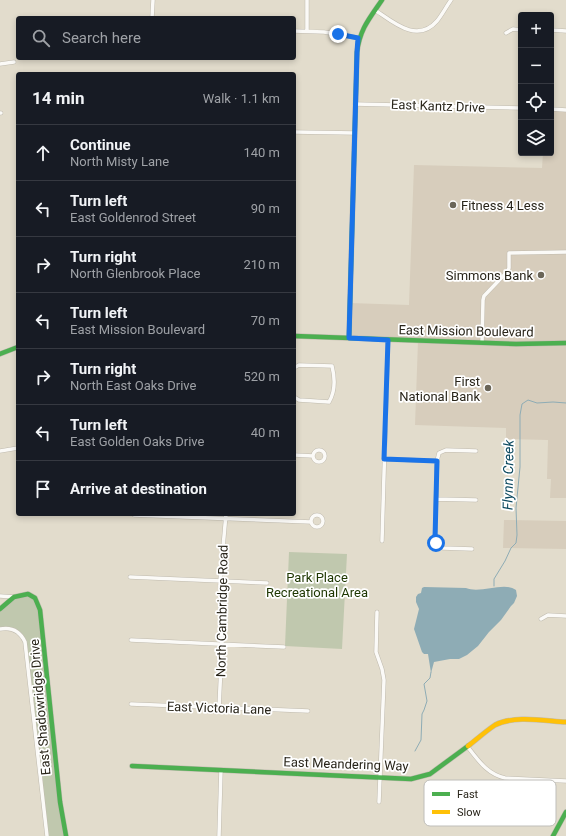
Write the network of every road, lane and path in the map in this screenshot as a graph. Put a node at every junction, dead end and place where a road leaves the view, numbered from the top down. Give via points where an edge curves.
1 (153, 0) edge
2 (307, 0) edge
3 (382, 0) edge
4 (451, 0) edge
5 (376, 10) junction
6 (152, 16) edge
7 (518, 30) edge
8 (554, 30) edge
9 (566, 30) edge
10 (296, 31) edge
11 (307, 31) junction
12 (506, 33) dead end
13 (358, 38) junction
14 (14, 62) dead end
15 (0, 64) edge
16 (355, 104) junction
17 (518, 108) edge
18 (554, 109) edge
19 (566, 110) edge
20 (296, 132) edge
21 (355, 133) junction
22 (566, 252) edge
23 (296, 336) edge
24 (349, 338) junction
25 (388, 340) junction
26 (482, 343) junction
27 (566, 343) edge
28 (16, 348) edge
29 (0, 354) edge
30 (296, 366) edge
31 (296, 398) edge
32 (16, 448) edge
33 (0, 451) edge
34 (476, 451) dead end
35 (296, 455) edge
36 (313, 456) dead end
37 (384, 459) junction
38 (437, 461) junction
39 (436, 499) junction
40 (476, 500) dead end
41 (226, 516) edge
42 (311, 522) dead end
43 (382, 541) dead end
44 (472, 549) dead end
45 (130, 577) dead end
46 (220, 581) junction
47 (267, 583) dead end
48 (0, 596) edge
49 (14, 597) junction
50 (0, 609) edge
51 (377, 612) dead end
52 (566, 616) edge
53 (541, 619) dead end
54 (0, 629) edge
55 (131, 640) dead end
56 (222, 644) junction
57 (284, 647) dead end
58 (131, 704) dead end
59 (219, 708) junction
60 (308, 711) dead end
61 (566, 722) edge
62 (467, 746) junction
63 (132, 766) dead end
64 (221, 770) junction
65 (380, 778) junction
66 (546, 780) edge
67 (556, 781) edge
68 (566, 781) edge
69 (379, 802) dead end
70 (566, 812) edge
71 (47, 836) edge
72 (66, 836) edge
73 (219, 836) edge
74 (553, 836) edge

1 - 6 street
2 - 11 street
3 - 5 street
4 - 5 street via 437,22 422,31 411,31 401,27
5 - 13 street
7 - 12 street
8 - 9 street
10 - 11 street
11 - 13 street
13 - 16 street
14 - 15 street
16 - 17 street, East Kantz Drive
16 - 21 street
18 - 19 street
20 - 21 street
21 - 24 street
22 - 26 street via 509,253 507,272 483,300
23 - 24 street, East Mission Boulevard
24 - 25 street, East Mission Boulevard
25 - 26 street, East Mission Boulevard
25 - 37 street
26 - 27 street, East Mission Boulevard
28 - 29 street
30 - 31 street via 299,364 332,366 334,374 333,395 329,402
32 - 33 street
34 - 38 street via 442,451
35 - 36 street
37 - 38 street
37 - 43 street
38 - 39 street
39 - 40 street
39 - 44 street via 435,539 438,545 443,548
41 - 42 street
41 - 46 street, North Cambridge Road
45 - 46 street
46 - 47 street
46 - 56 street, North Cambridge Road
48 - 49 street
49 - 50 street
49 - 72 street, East Shadowridge Drive via 28,594 35,598 40,610 60,802
51 - 65 street via 376,652 384,680
52 - 53 street via 548,615
54 - 71 street via 13,629 23,637 26,646
55 - 56 street
56 - 57 street
56 - 59 street, North Cambridge Road
58 - 59 street, East Victoria Lane
59 - 60 street, East Victoria Lane
61 - 62 street, East Meandering Way via 503,722
62 - 65 street, East Meandering Way via 430,774 411,779
62 - 66 street via 489,772 499,777
63 - 64 street, East Meandering Way
64 - 65 street, East Meandering Way
64 - 73 street
65 - 69 street
67 - 68 street
70 - 74 street

